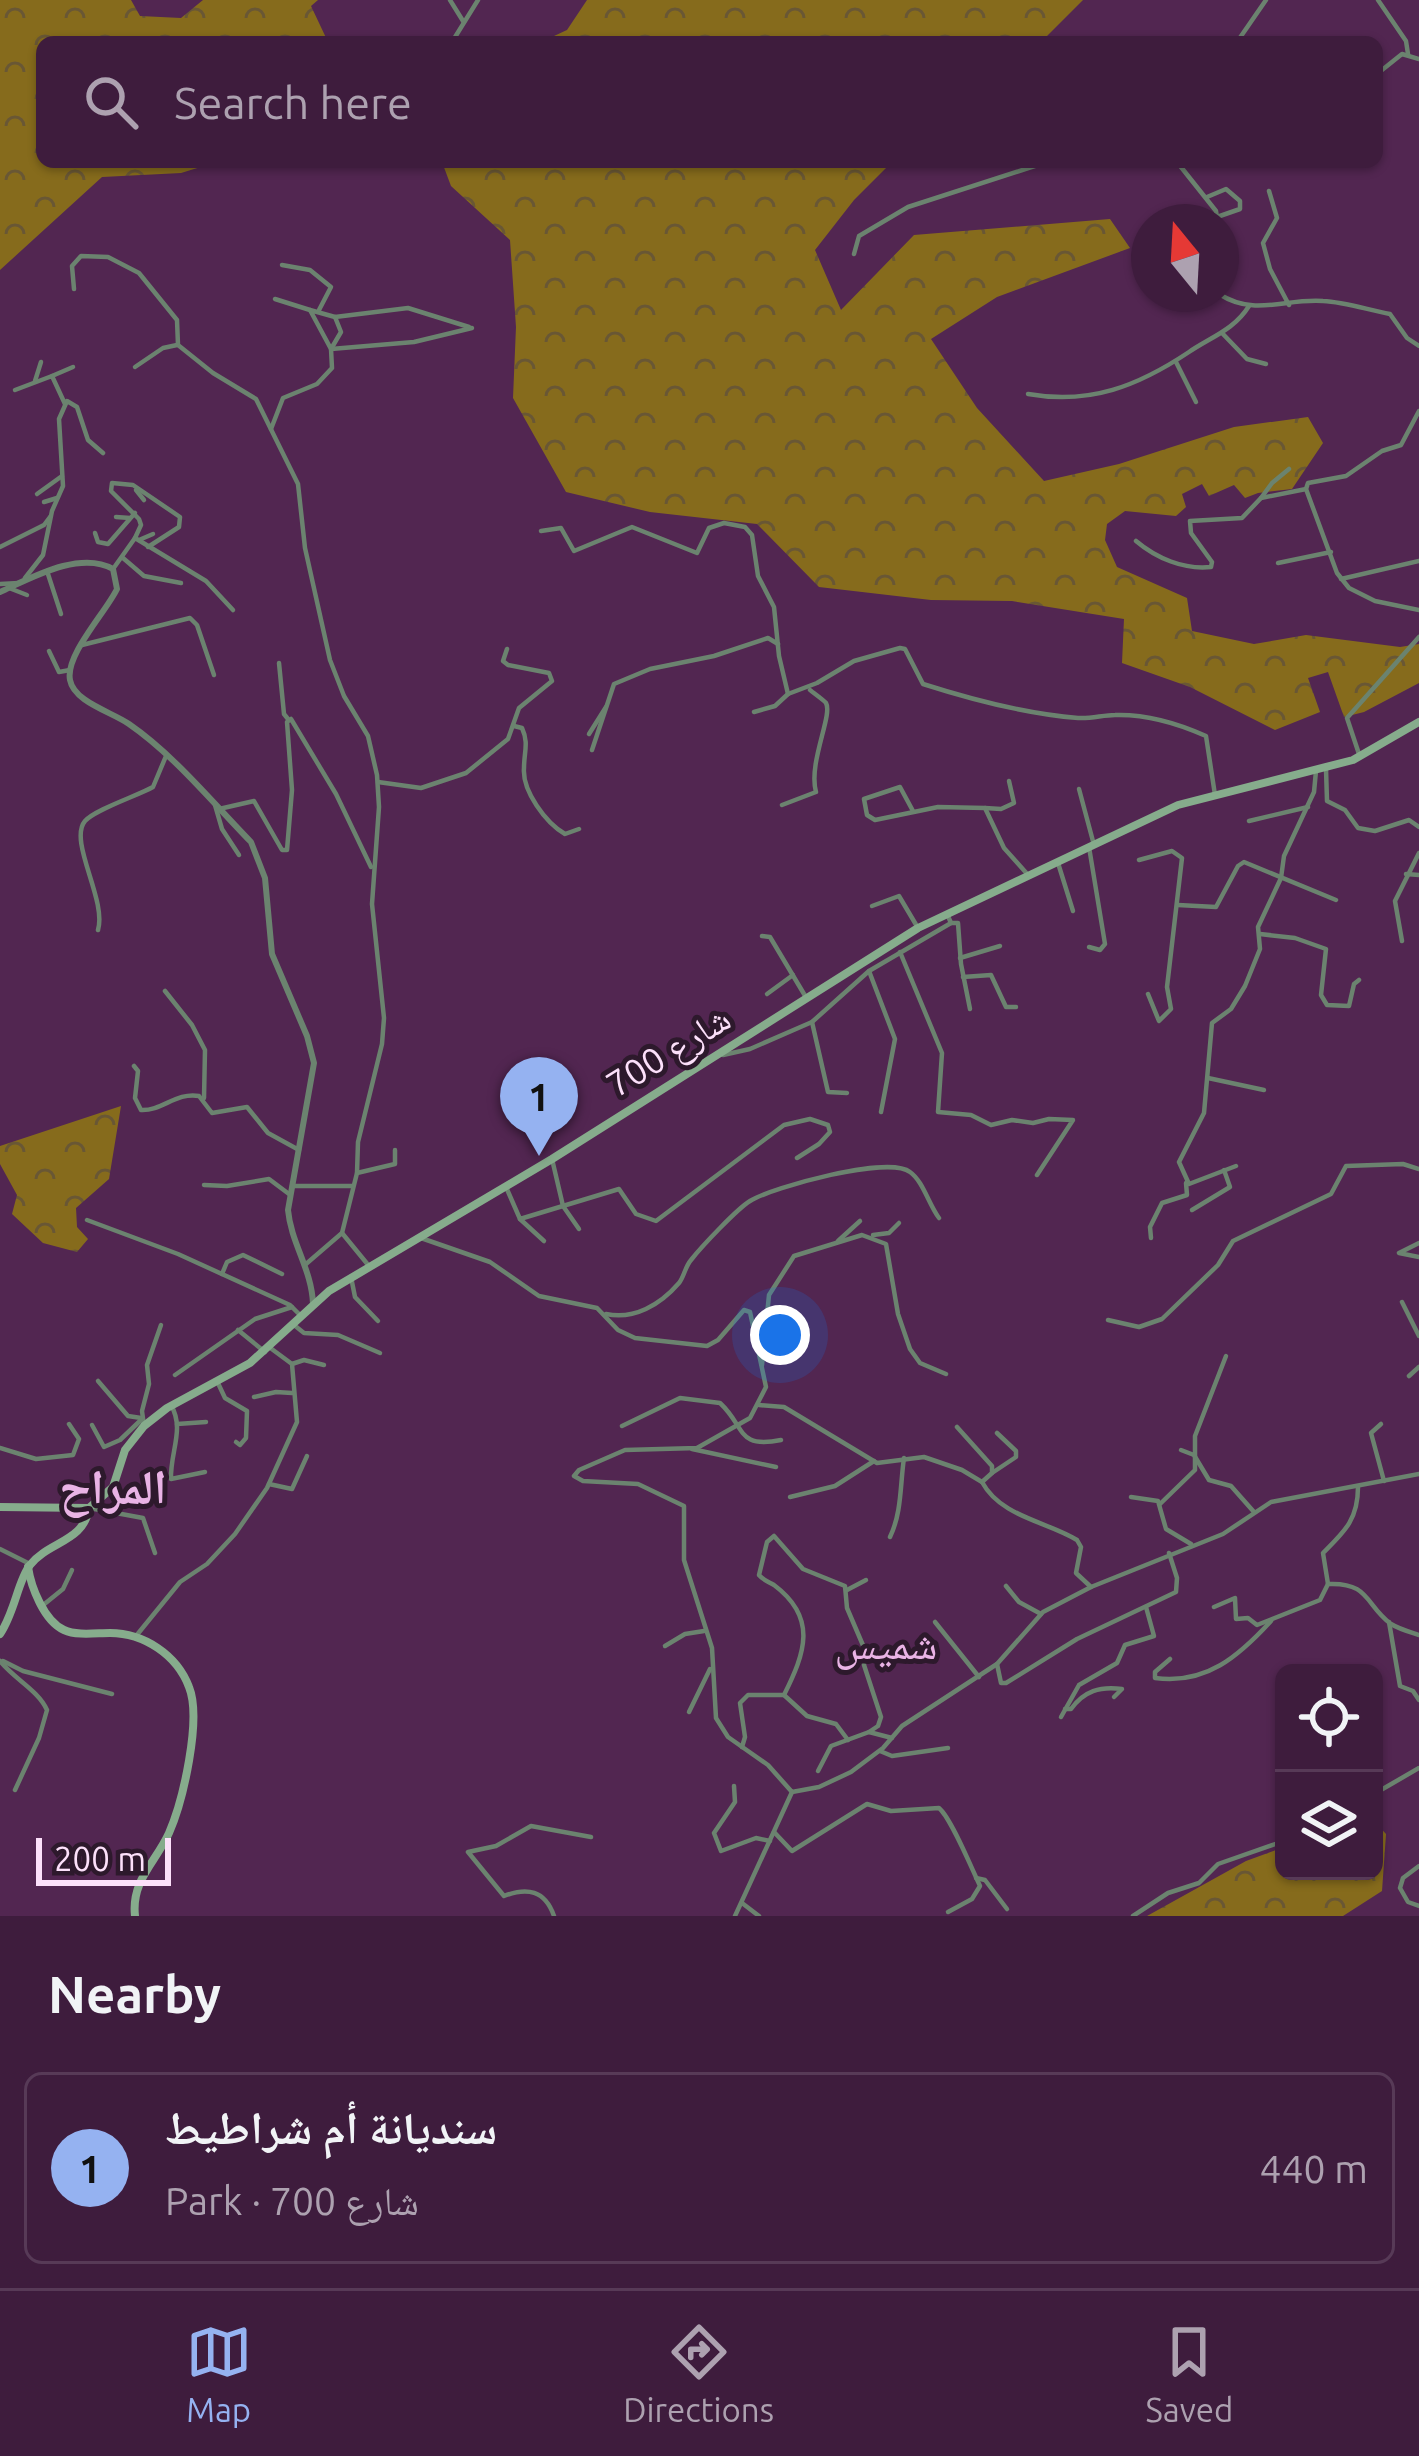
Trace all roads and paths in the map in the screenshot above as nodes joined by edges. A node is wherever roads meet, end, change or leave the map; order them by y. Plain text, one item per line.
1 (449, 0) edge
2 (478, 0) edge
3 (1266, 0) edge
4 (1378, 0) edge
5 (463, 21) junction
6 (455, 36) edge
7 (1241, 36) edge
8 (1408, 54) junction
9 (1419, 59) edge
10 (1383, 69) edge
11 (1028, 168) edge
12 (1182, 168) edge
13 (1269, 191) dead end
14 (1206, 197) junction
15 (1209, 204) edge
16 (1239, 209) edge
17 (854, 254) dead end
18 (282, 265) dead end
19 (74, 289) dead end
20 (275, 299) dead end
21 (1239, 302) edge
22 (1288, 305) junction
23 (1249, 306) junction
24 (310, 310) junction
25 (319, 310) junction
26 (335, 317) junction
27 (1222, 333) junction
28 (178, 344) junction
29 (1419, 346) edge
30 (331, 349) junction
31 (41, 362) dead end
32 (1176, 362) junction
33 (1266, 364) dead end
34 (74, 367) dead end
35 (135, 367) dead end
36 (52, 376) junction
37 (35, 381) junction
38 (14, 390) dead end
39 (1028, 394) dead end
40 (1196, 402) dead end
41 (65, 404) junction
42 (1419, 412) edge
43 (271, 428) junction
44 (103, 453) dead end
45 (1289, 469) dead end
46 (62, 476) junction
47 (133, 484) junction
48 (1306, 489) junction
49 (37, 494) dead end
50 (57, 498) junction
51 (1262, 498) junction
52 (144, 500) dead end
53 (44, 502) dead end
54 (133, 516) junction
55 (50, 517) junction
56 (116, 517) dead end
57 (541, 531) dead end
58 (95, 533) dead end
59 (152, 534) dead end
60 (137, 539) junction
61 (1136, 541) dead end
62 (0, 547) edge
63 (148, 547) junction
64 (1331, 552) junction
65 (123, 558) junction
66 (1419, 561) edge
67 (1278, 563) dead end
68 (113, 569) junction
69 (47, 572) junction
70 (1341, 579) junction
71 (20, 583) junction
72 (181, 583) dead end
73 (3, 588) edge
74 (27, 595) dead end
75 (233, 610) dead end
76 (1419, 610) edge
77 (61, 614) dead end
78 (1419, 637) edge
79 (778, 644) junction
80 (82, 645) junction
81 (507, 649) dead end
82 (49, 651) dead end
83 (279, 663) dead end
84 (70, 670) junction
85 (214, 675) dead end
86 (808, 688) junction
87 (788, 694) junction
88 (606, 707) junction
89 (754, 712) dead end
90 (288, 719) junction
91 (1419, 722) edge
92 (514, 726) junction
93 (589, 734) dead end
94 (592, 750) dead end
95 (166, 755) junction
96 (1360, 757) junction
97 (1321, 770) junction
98 (1009, 781) dead end
99 (377, 782) junction
100 (1079, 789) dead end
101 (1215, 795) junction
102 (782, 805) dead end
103 (217, 807) junction
104 (1308, 807) junction
105 (985, 808) junction
106 (913, 812) junction
107 (1249, 821) dead end
108 (1419, 827) edge
109 (579, 829) dead end
110 (1092, 846) junction
111 (1419, 853) edge
112 (239, 855) dead end
113 (1139, 860) dead end
114 (1058, 863) junction
115 (372, 869) junction
116 (1406, 874) junction
117 (1419, 875) edge
118 (1029, 876) junction
119 (1281, 878) junction
120 (1336, 900) dead end
121 (1178, 904) junction
122 (872, 906) dead end
123 (1073, 911) dead end
124 (949, 918) junction
125 (917, 928) junction
126 (98, 930) dead end
127 (1260, 934) junction
128 (762, 936) dead end
129 (1402, 941) dead end
130 (1000, 946) dead end
131 (1089, 947) dead end
132 (900, 952) junction
133 (960, 958) junction
134 (869, 971) junction
135 (793, 975) junction
136 (963, 977) junction
137 (1359, 980) dead end
138 (166, 991) dead end
139 (767, 994) dead end
140 (1148, 994) dead end
141 (807, 999) junction
142 (1016, 1007) dead end
143 (970, 1009) dead end
144 (812, 1022) junction
145 (712, 1056) junction
146 (134, 1066) dead end
147 (1208, 1078) junction
148 (1264, 1090) dead end
149 (847, 1093) dead end
150 (205, 1104) junction
151 (881, 1112) dead end
152 (299, 1150) junction
153 (395, 1150) dead end
154 (797, 1157) dead end
155 (552, 1159) junction
156 (1236, 1166) dead end
157 (1419, 1169) edge
158 (1224, 1170) junction
159 (357, 1173) junction
160 (1036, 1174) dead end
161 (1186, 1183) junction
162 (204, 1186) dead end
163 (352, 1186) junction
164 (506, 1187) junction
165 (290, 1190) junction
166 (563, 1206) junction
167 (1192, 1210) dead end
168 (939, 1218) dead end
169 (520, 1219) junction
170 (87, 1220) dead end
171 (860, 1220) dead end
172 (899, 1222) dead end
173 (580, 1229) dead end
174 (342, 1233) junction
175 (868, 1235) junction
176 (416, 1237) junction
177 (1151, 1238) dead end
178 (544, 1241) dead end
179 (837, 1242) junction
180 (1419, 1243) edge
181 (1419, 1258) edge
182 (306, 1264) junction
183 (370, 1266) junction
184 (222, 1274) junction
185 (282, 1274) dead end
186 (351, 1277) junction
187 (313, 1285) junction
188 (329, 1291) junction
189 (1402, 1302) dead end
190 (313, 1304) junction
191 (292, 1307) junction
192 (606, 1314) junction
193 (302, 1316) junction
194 (1108, 1320) dead end
195 (378, 1322) dead end
196 (161, 1325) dead end
197 (294, 1325) junction
198 (238, 1330) junction
199 (1419, 1336) edge
200 (267, 1350) junction
201 (380, 1353) dead end
202 (1226, 1355) dead end
203 (292, 1364) junction
204 (324, 1365) dead end
205 (762, 1365) junction
206 (1419, 1367) edge
207 (946, 1374) dead end
208 (175, 1375) dead end
209 (1409, 1376) dead end
210 (217, 1381) junction
211 (98, 1382) dead end
212 (292, 1393) junction
213 (254, 1397) dead end
214 (759, 1405) junction
215 (170, 1406) junction
216 (143, 1421) junction
217 (206, 1422) dead end
218 (68, 1424) dead end
219 (1381, 1424) dead end
220 (92, 1425) dead end
221 (178, 1426) junction
222 (622, 1426) dead end
223 (738, 1426) junction
224 (956, 1427) dead end
225 (997, 1433) dead end
226 (781, 1440) dead end
227 (236, 1442) dead end
228 (0, 1448) edge
229 (692, 1449) junction
230 (1181, 1450) dead end
231 (307, 1456) dead end
232 (904, 1458) junction
233 (1197, 1459) junction
234 (874, 1461) junction
235 (776, 1467) dead end
236 (205, 1472) dead end
237 (992, 1473) junction
238 (1419, 1474) edge
239 (1384, 1481) junction
240 (982, 1482) junction
241 (269, 1484) junction
242 (1358, 1487) junction
243 (790, 1497) dead end
244 (1131, 1497) dead end
245 (1160, 1504) junction
246 (0, 1507) edge
247 (89, 1508) junction
248 (1254, 1512) junction
249 (890, 1538) dead end
250 (1191, 1544) junction
251 (0, 1549) edge
252 (155, 1553) dead end
253 (1168, 1553) junction
254 (29, 1566) junction
255 (72, 1570) dead end
256 (866, 1580) dead end
257 (1328, 1584) junction
258 (1006, 1586) dead end
259 (1091, 1587) junction
260 (847, 1590) junction
261 (1145, 1605) junction
262 (42, 1606) junction
263 (1214, 1606) dead end
264 (1041, 1614) junction
265 (1273, 1620) junction
266 (935, 1622) dead end
267 (1389, 1622) junction
268 (706, 1631) junction
269 (0, 1634) edge
270 (1419, 1635) edge
271 (136, 1636) junction
272 (665, 1646) dead end
273 (1170, 1659) dead end
274 (0, 1661) edge
275 (713, 1664) junction
276 (997, 1664) junction
277 (979, 1677) junction
278 (112, 1694) dead end
279 (784, 1695) junction
280 (1114, 1697) dead end
281 (1419, 1700) edge
282 (689, 1712) dead end
283 (869, 1732) junction
284 (892, 1738) junction
285 (848, 1740) junction
286 (741, 1748) junction
287 (948, 1748) dead end
288 (880, 1751) junction
289 (1419, 1768) edge
290 (818, 1771) dead end
291 (734, 1786) dead end
292 (1383, 1789) edge
293 (15, 1790) dead end
294 (792, 1792) junction
295 (774, 1832) junction
296 (591, 1837) dead end
297 (770, 1841) junction
298 (1275, 1844) edge
299 (1419, 1866) edge
300 (976, 1878) junction
301 (742, 1903) junction
302 (1419, 1906) edge
303 (1006, 1909) dead end
304 (948, 1912) dead end
305 (134, 1916) edge
306 (554, 1916) edge
307 (735, 1916) edge
308 (759, 1916) edge
309 (1133, 1916) edge

1 - 5 street
2 - 5 street
3 - 7 street
4 - 8 street
5 - 6 street
8 - 9 street
8 - 10 street
11 - 17 street
12 - 14 street
13 - 22 street
14 - 15 street
14 - 16 street
18 - 25 street
19 - 28 street
20 - 24 street
21 - 23 street
22 - 23 street
22 - 29 street
23 - 27 street
24 - 25 street
24 - 30 street
25 - 26 street
26 - 30 street
26 - 30 street
27 - 32 street
27 - 33 street
28 - 35 street
28 - 43 street
30 - 43 street
31 - 37 street
32 - 39 street
32 - 40 street
34 - 36 street
36 - 37 street
36 - 41 street
37 - 38 street
41 - 44 street
41 - 46 street
42 - 48 street
43 - 99 street
45 - 51 street
46 - 49 street
46 - 50 street
47 - 52 street
47 - 54 street
47 - 63 street
48 - 51 street
48 - 64 street
50 - 53 street
50 - 55 street
51 - 61 street
54 - 56 street
54 - 58 street
54 - 60 street
55 - 62 street
55 - 71 street
57 - 79 street
59 - 60 street
60 - 63 street
60 - 65 street
63 - 75 street
64 - 67 street
64 - 70 street
65 - 68 street
65 - 72 street
66 - 70 street
68 - 69 street
68 - 80 street
69 - 71 street
69 - 77 street
70 - 76 street
71 - 73 street
73 - 74 street
78 - 96 street
79 - 87 street
79 - 88 street
80 - 84 street
80 - 85 street
81 - 92 street
82 - 84 street
83 - 90 street
84 - 95 street
86 - 87 street
86 - 101 street
86 - 102 street
87 - 89 street
88 - 93 street
88 - 94 street
90 - 103 street
90 - 115 street
91 - 96 main road, شارع 700
92 - 99 street
92 - 109 street
95 - 103 street
95 - 126 street
96 - 97 main road, شارع 700
97 - 101 main road, شارع 700
97 - 104 street
97 - 108 street
98 - 105 street
99 - 115 street
100 - 110 street
101 - 110 main road, شارع 700
103 - 112 street
103 - 152 street
104 - 107 street
104 - 119 street
105 - 106 street
105 - 118 street
106 - 106 street
110 - 114 main road, شارع 700
110 - 131 street
111 - 116 street
113 - 121 street
114 - 118 main road, شارع 700
114 - 123 street
115 - 159 street
116 - 117 street
116 - 129 street
118 - 124 main road, شارع 700
119 - 120 street
119 - 121 street
119 - 127 street
121 - 140 street
122 - 125 street
124 - 125 main road, شارع 700
124 - 132 street
124 - 133 street
125 - 141 main road, شارع 700
127 - 137 street
127 - 147 street
128 - 135 street
130 - 133 street
132 - 134 street
132 - 160 street
133 - 136 street
134 - 144 street
134 - 151 street
135 - 139 street
135 - 141 street
136 - 142 street
136 - 143 street
138 - 150 street
141 - 145 main road, شارع 700
144 - 145 street
144 - 149 street
145 - 155 main road, شارع 700
146 - 150 street
147 - 148 street
147 - 161 street
150 - 152 street
152 - 165 street
153 - 159 street
154 - 166 street
155 - 164 main road, شارع 700
155 - 166 street
156 - 158 street
157 - 194 street
158 - 161 street
158 - 167 street
159 - 163 street
161 - 177 street
162 - 165 street
163 - 165 street
163 - 174 street
164 - 169 street
164 - 176 main road, شارع 700
165 - 182 street
166 - 169 street
166 - 173 street
168 - 192 street
169 - 178 street
170 - 184 street
171 - 179 street
172 - 175 street
174 - 182 street
174 - 183 street
175 - 179 street
175 - 207 street
176 - 183 main road, شارع 700
176 - 192 street
179 - 205 street
180 - 181 street
182 - 187 street
183 - 186 main road, شارع 700
184 - 185 street
184 - 191 street
186 - 188 main road, شارع 700
186 - 195 street
187 - 188 street
187 - 190 street
188 - 190 main road, شارع 700
189 - 199 street
190 - 193 main road, شارع 700
191 - 193 street
191 - 198 street
192 - 205 street
193 - 197 main road, شارع 700
196 - 216 street
197 - 200 main road, شارع 700
197 - 201 street
198 - 200 street
198 - 208 street
200 - 203 street
200 - 210 main road, شارع 700
202 - 233 street
203 - 204 street
203 - 212 street
205 - 214 street
206 - 209 street
210 - 215 main road, شارع 700
210 - 227 street
211 - 216 street
212 - 213 street
212 - 241 street
214 - 223 street
214 - 234 street
215 - 216 main road, شارع 700
215 - 221 street
216 - 220 street
216 - 247 main road, شارع 700
217 - 221 street
218 - 228 street
219 - 239 street
221 - 236 street
222 - 223 street
223 - 226 street
223 - 229 street
224 - 237 street
225 - 237 street
229 - 235 street
229 - 268 street
230 - 233 street
231 - 241 street
232 - 234 street
232 - 240 street
232 - 249 street
233 - 245 street
233 - 248 street
234 - 243 street
237 - 240 street
238 - 239 street
239 - 242 street
240 - 259 street
241 - 271 street
242 - 248 street
242 - 257 street
244 - 245 street
245 - 250 street
246 - 247 main road
247 - 252 street
247 - 254 main road, شارع 700
248 - 250 street
250 - 253 street
251 - 254 street
253 - 259 street
253 - 261 street
254 - 262 main road
254 - 269 main road
255 - 262 street
256 - 260 street
257 - 265 street
257 - 267 street
258 - 264 street
259 - 264 street
260 - 279 street
260 - 283 street
261 - 276 street
261 - 280 street
262 - 271 main road
263 - 265 street
264 - 276 street
265 - 273 street
266 - 277 street
267 - 270 street
267 - 281 street
268 - 272 street
268 - 275 street
271 - 305 main road
274 - 278 street
274 - 293 street
275 - 282 street
275 - 286 street
276 - 277 street
277 - 284 street
279 - 285 street
279 - 286 street
283 - 284 street
283 - 285 street
284 - 288 street
285 - 290 street
286 - 294 street
287 - 288 street
288 - 294 street
289 - 292 street
291 - 297 street
294 - 295 street
295 - 297 street
295 - 300 street
296 - 306 street
297 - 301 street
298 - 309 street
299 - 302 street
300 - 303 street
300 - 304 street
301 - 307 street
301 - 308 street

